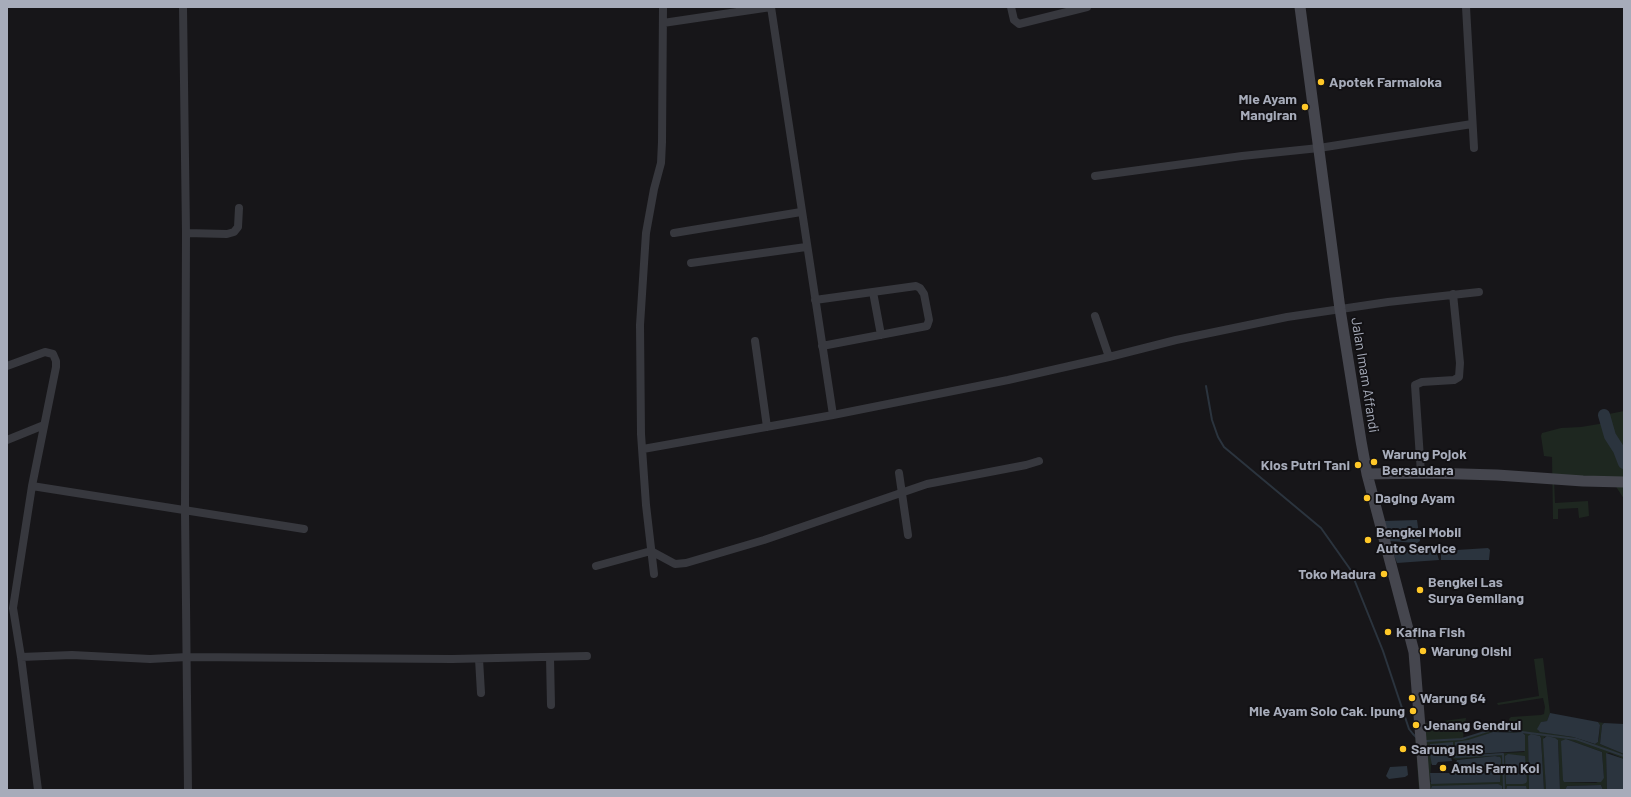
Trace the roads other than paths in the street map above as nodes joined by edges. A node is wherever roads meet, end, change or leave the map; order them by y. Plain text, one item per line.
1 (183, 7) edge
2 (663, 7) edge
3 (771, 7) edge
4 (1011, 7) edge
5 (1087, 7) edge
6 (1300, 7) edge
7 (1466, 7) edge
8 (663, 23) junction
9 (1472, 124) junction
10 (1318, 148) junction
11 (1474, 148) dead end
12 (1095, 176) dead end
13 (239, 208) dead end
14 (801, 212) junction
15 (186, 233) junction
16 (674, 233) dead end
17 (806, 246) junction
18 (691, 263) dead end
19 (873, 292) junction
20 (1479, 292) dead end
21 (1453, 294) junction
22 (815, 300) junction
23 (1340, 309) junction
24 (1095, 316) dead end
25 (881, 335) junction
26 (755, 341) dead end
27 (822, 346) junction
28 (1109, 357) junction
29 (7, 366) edge
30 (833, 415) junction
31 (44, 425) junction
32 (767, 428) junction
33 (7, 440) edge
34 (643, 449) junction
35 (1039, 461) dead end
36 (899, 473) dead end
37 (1421, 473) junction
38 (1366, 474) junction
39 (1624, 482) edge
40 (32, 486) junction
41 (902, 492) junction
42 (185, 511) junction
43 (304, 529) dead end
44 (908, 535) dead end
45 (651, 551) junction
46 (596, 566) dead end
47 (654, 574) dead end
48 (10, 610) edge
49 (587, 656) dead end
50 (21, 657) junction
51 (186, 657) junction
52 (550, 657) junction
53 (479, 659) junction
54 (481, 693) dead end
55 (551, 705) dead end
56 (38, 790) edge
57 (188, 790) edge
58 (1425, 790) edge

1 - 15 street
2 - 8 street
3 - 8 street
3 - 14 street
4 - 5 street
6 - 10 street, Jalan Imam Affandi
7 - 9 street
8 - 34 street
9 - 10 street
9 - 11 street
10 - 12 street
10 - 23 street, Jalan Imam Affandi
13 - 15 street
14 - 16 street
14 - 17 street
15 - 42 street
17 - 18 street
17 - 22 street
19 - 22 street
19 - 25 street
19 - 25 street
20 - 21 street
21 - 23 street
21 - 37 street
22 - 27 street
23 - 28 street
23 - 38 street, Jalan Imam Affandi
24 - 28 street
25 - 27 street
26 - 32 street
27 - 30 street
28 - 30 street
29 - 31 street
30 - 32 street
31 - 33 street
31 - 40 street
32 - 34 street
34 - 45 street
35 - 41 street
36 - 41 street
37 - 38 street
37 - 39 street
38 - 58 street, Jalan Imam Affandi
40 - 42 street
40 - 48 street
41 - 44 street
41 - 45 street
42 - 43 street
42 - 51 street
45 - 46 street
45 - 47 street
48 - 50 street
49 - 52 street
50 - 51 street
50 - 56 street
51 - 53 street
51 - 57 street
52 - 53 street
52 - 55 street
53 - 54 street

